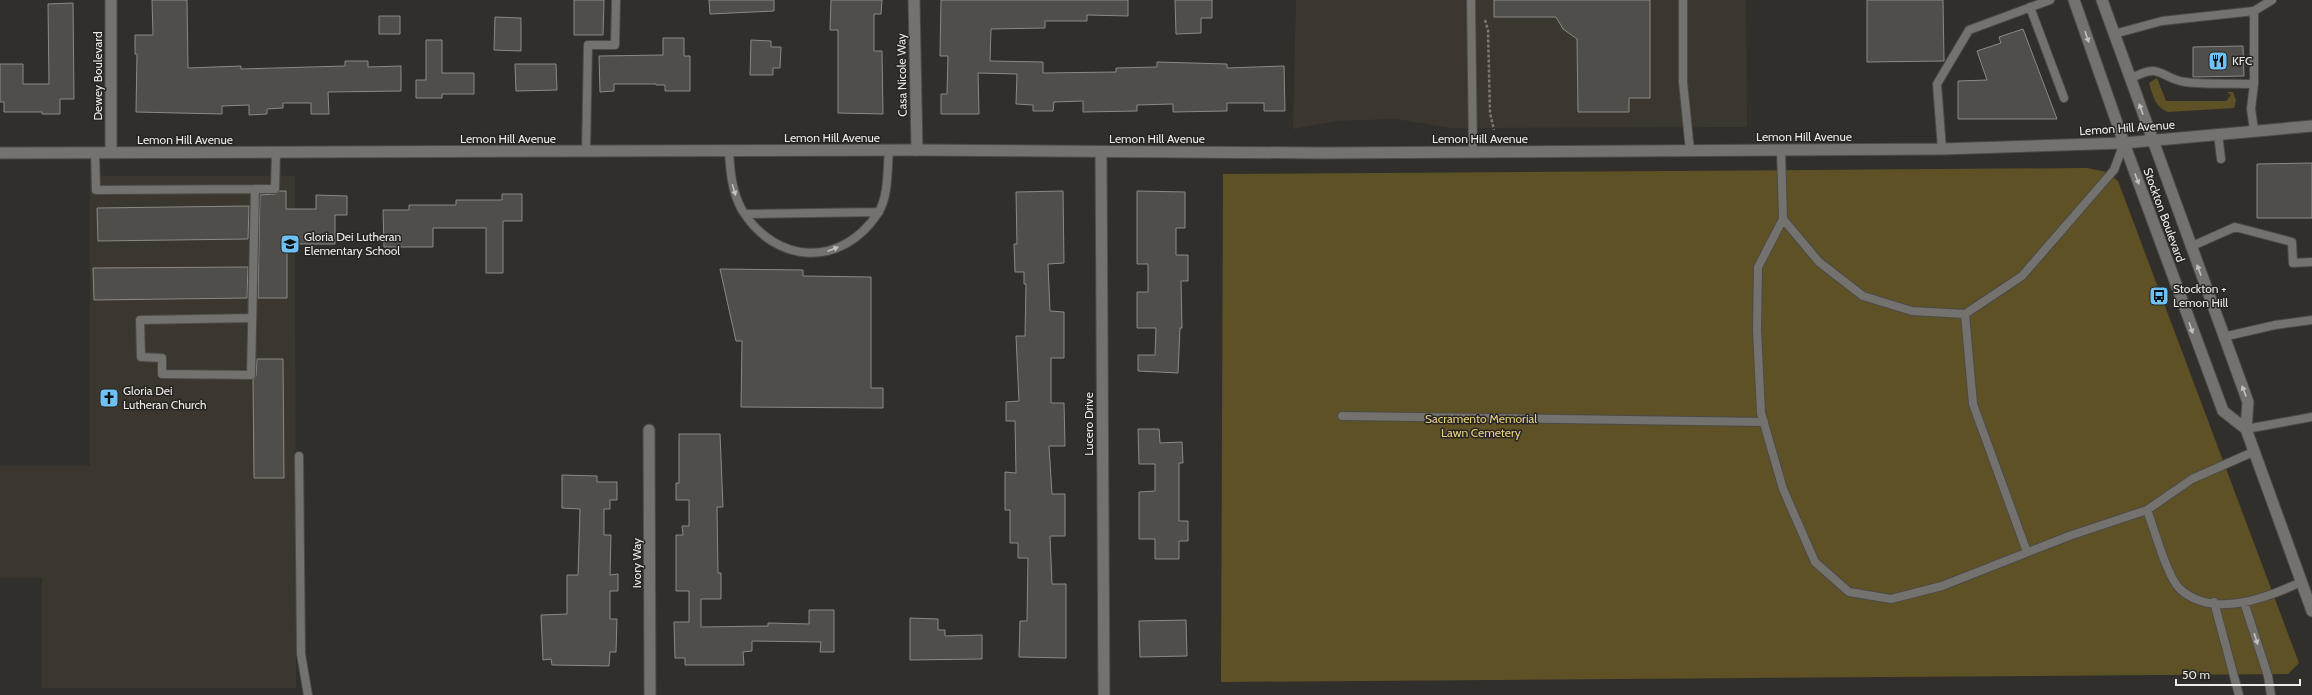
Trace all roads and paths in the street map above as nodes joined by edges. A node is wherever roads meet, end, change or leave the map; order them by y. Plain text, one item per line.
1 (111, 0) edge
2 (616, 0) edge
3 (914, 0) edge
4 (1470, 0) edge
5 (1684, 0) edge
6 (2050, 0) edge
7 (2074, 0) edge
8 (2102, 0) edge
9 (2272, 0) edge
10 (2030, 7) junction
11 (2254, 11) junction
12 (1484, 17) dead end
13 (2114, 34) junction
14 (2130, 79) junction
15 (2254, 84) junction
16 (2064, 98) dead end
17 (2312, 126) edge
18 (1494, 130) dead end
19 (2254, 130) junction
20 (2218, 133) junction
21 (2152, 140) junction
22 (2124, 143) junction
23 (889, 150) junction
24 (917, 150) junction
25 (1781, 150) junction
26 (1942, 150) junction
27 (729, 151) junction
28 (1690, 151) junction
29 (95, 152) junction
30 (111, 152) junction
31 (586, 152) junction
32 (1101, 152) junction
33 (1472, 152) junction
34 (276, 153) junction
35 (0, 154) edge
36 (2221, 159) dead end
37 (255, 189) junction
38 (879, 212) junction
39 (745, 214) junction
40 (1783, 219) junction
41 (2190, 247) junction
42 (2312, 262) edge
43 (1965, 314) junction
44 (252, 318) junction
45 (2312, 320) edge
46 (2223, 338) junction
47 (1342, 416) dead end
48 (2312, 417) edge
49 (1764, 422) junction
50 (2246, 429) junction
51 (649, 430) dead end
52 (2253, 452) junction
53 (299, 456) dead end
54 (2147, 510) junction
55 (2027, 552) junction
56 (2301, 582) junction
57 (2214, 602) junction
58 (2244, 602) junction
59 (2312, 611) edge
60 (308, 695) edge
61 (650, 695) edge
62 (1104, 695) edge
63 (2239, 695) edge
64 (2271, 695) edge

1 - 30 street, Dewey Boulevard
2 - 31 lane
3 - 24 street, Casa Nicole Way
4 - 33 lane
5 - 28 lane
6 - 10 lane
7 -> 22 street, Stockton Boulevard
8 - 13 street, Stockton Boulevard
9 - 11 lane
10 - 16 lane
10 - 26 lane
11 - 13 lane
11 - 15 lane
12 - 18 path
13 - 14 street, Stockton Boulevard
14 - 15 lane
21 -> 14 street, Stockton Boulevard
15 - 19 lane
17 - 19 street, Lemon Hill Avenue
19 - 20 street, Lemon Hill Avenue
20 - 21 street, Lemon Hill Avenue
20 - 36 lane
21 - 22 street, Lemon Hill Avenue
21 - 41 street, Stockton Boulevard
22 - 26 street, Lemon Hill Avenue
22 - 43 lane
22 -> 50 street, Stockton Boulevard
23 - 24 street, Lemon Hill Avenue
23 - 27 street, Lemon Hill Avenue
23 - 38 lane
24 - 32 street, Lemon Hill Avenue
25 - 26 street, Lemon Hill Avenue
25 - 28 street, Lemon Hill Avenue
25 - 40 lane
27 - 31 street, Lemon Hill Avenue
27 -> 39 lane
28 - 33 street, Lemon Hill Avenue
29 - 30 street, Lemon Hill Avenue
29 - 35 street, Lemon Hill Avenue
29 - 37 lane
30 - 34 street, Lemon Hill Avenue
31 - 34 street, Lemon Hill Avenue
32 - 33 street, Lemon Hill Avenue
32 - 62 street, Lucero Drive
34 - 37 lane
37 - 44 lane
38 - 39 lane
39 -> 38 lane
40 - 43 lane
40 - 49 lane
41 - 42 lane
46 -> 41 street, Stockton Boulevard
43 - 55 lane
44 - 44 lane
45 - 46 lane
50 -> 46 street, Stockton Boulevard
47 - 49 lane
48 - 50 lane
49 - 55 lane
50 - 52 street, Stockton Boulevard
51 - 61 street, Ivory Way
52 - 54 lane
52 - 56 street, Stockton Boulevard
53 - 60 lane
54 - 55 lane
54 - 57 lane
56 - 58 lane
56 - 59 street, Stockton Boulevard
57 - 58 lane
57 - 63 lane
58 -> 64 lane

